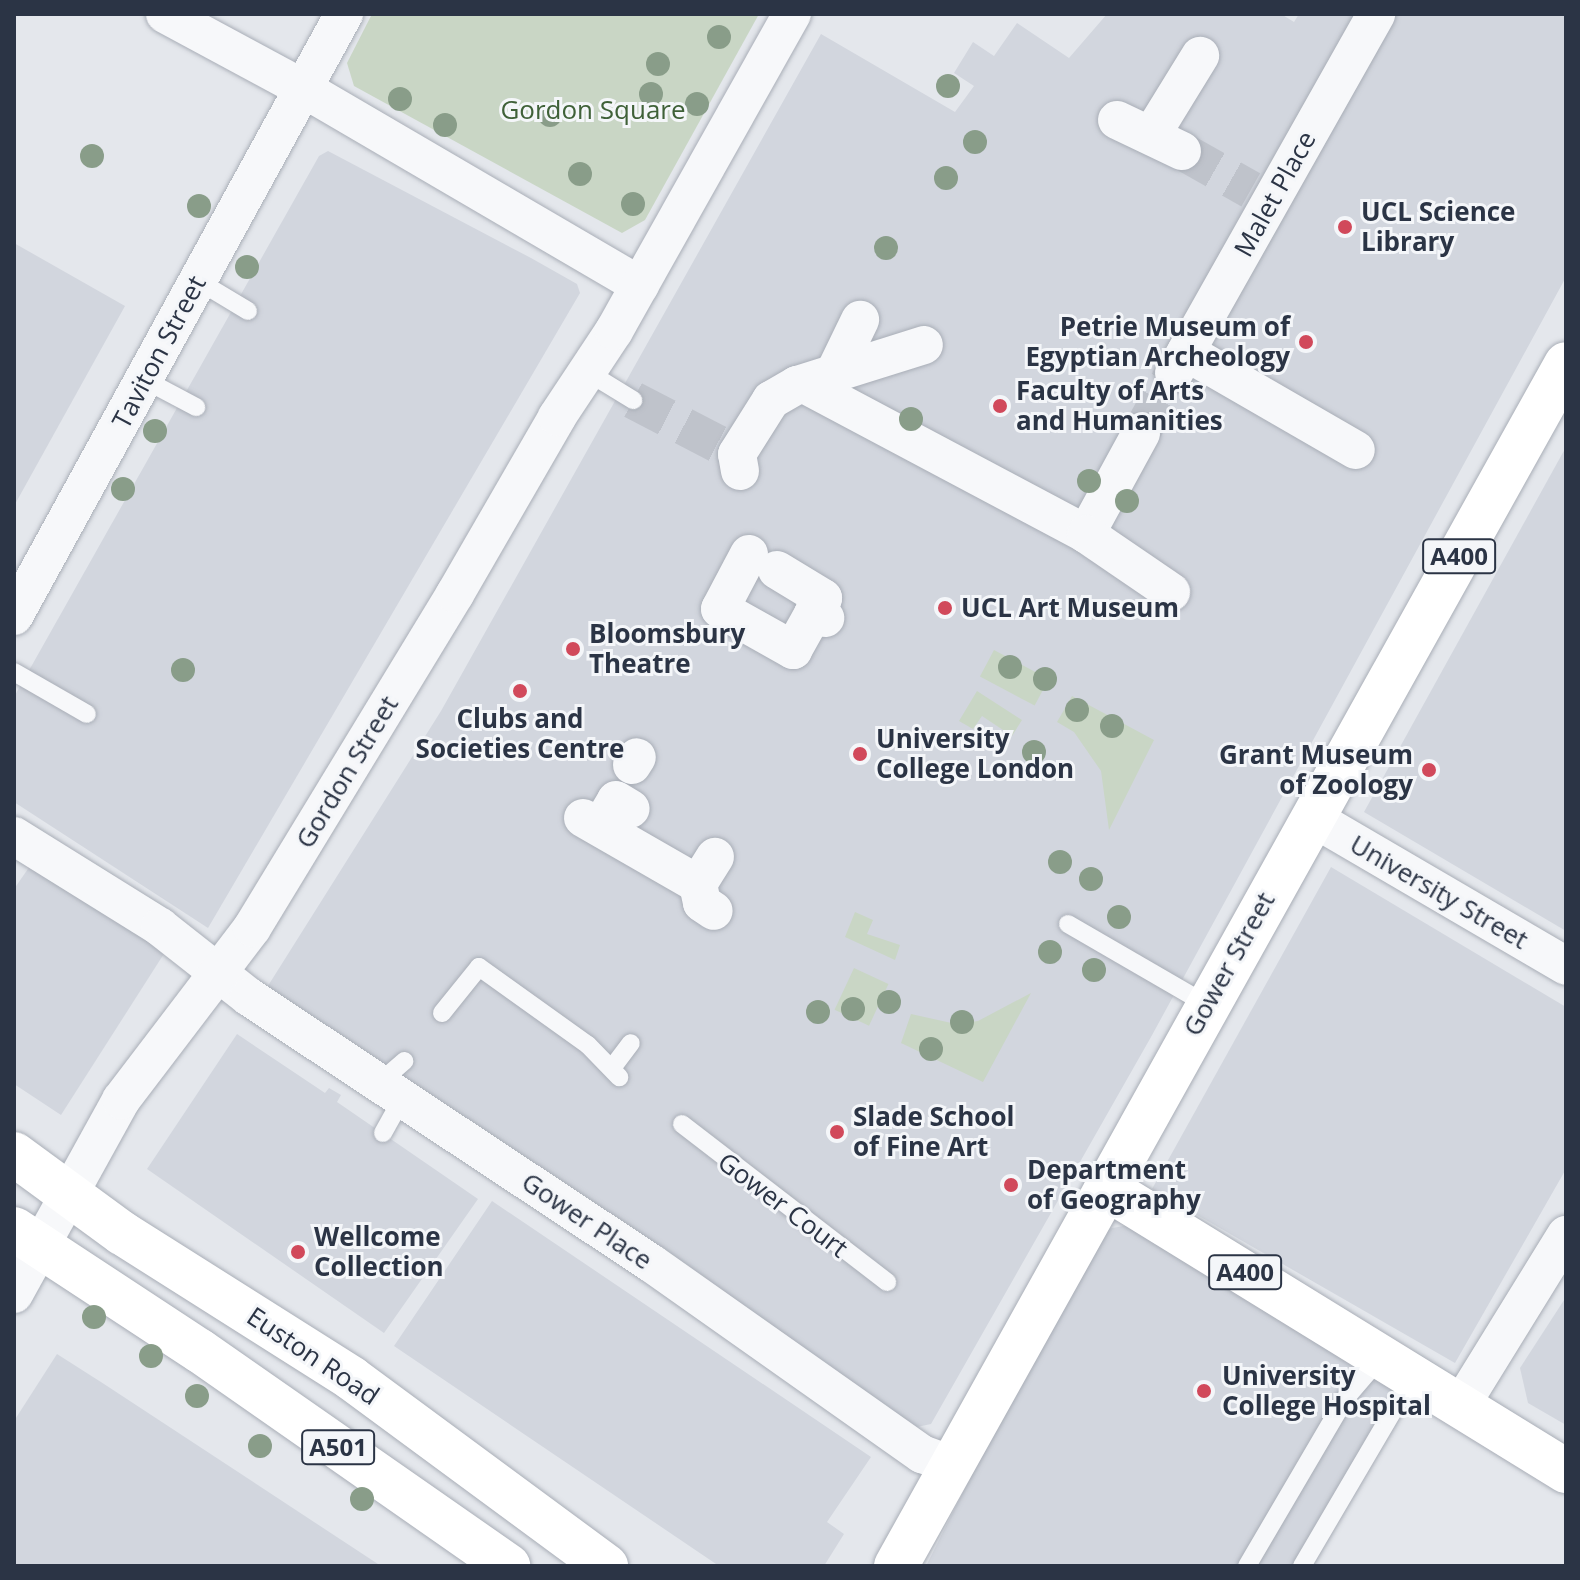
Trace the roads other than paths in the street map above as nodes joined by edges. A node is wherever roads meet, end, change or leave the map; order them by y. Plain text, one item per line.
1 (165, 14) edge
2 (344, 14) edge
3 (792, 14) edge
4 (1376, 14) edge
5 (1200, 56) dead end
6 (304, 89) junction
7 (1117, 120) dead end
8 (200, 282) junction
9 (640, 285) junction
10 (248, 311) dead end
11 (860, 320) dead end
12 (924, 345) dead end
13 (1566, 364) edge
14 (589, 373) junction
15 (145, 380) junction
16 (818, 385) junction
17 (633, 400) tunnel mouth
18 (196, 407) dead end
19 (1141, 433) tunnel mouth
20 (1356, 450) dead end
21 (740, 471) dead end
22 (1086, 534) junction
23 (1171, 592) dead end
24 (14, 616) edge
25 (726, 618) joint
26 (14, 672) edge
27 (87, 714) dead end
28 (618, 793) dead end
29 (1313, 818) junction
30 (14, 836) edge
31 (707, 889) dead end
32 (1068, 924) dead end
33 (1566, 966) edge
34 (220, 976) junction
35 (1206, 1004) junction
36 (442, 1013) dead end
37 (631, 1043) dead end
38 (395, 1081) junction
39 (682, 1124) dead end
40 (383, 1133) dead end
41 (14, 1154) edge
42 (1106, 1188) junction
43 (72, 1195) junction
44 (1566, 1235) edge
45 (28, 1239) edge
46 (887, 1282) dead end
47 (14, 1294) edge
48 (1397, 1367) junction
49 (1461, 1405) junction
50 (953, 1465) junction
51 (1566, 1471) edge
52 (508, 1566) edge
53 (606, 1566) edge
54 (896, 1566) edge
55 (1247, 1566) edge
56 (1302, 1566) edge

1 - 6 street
2 - 6 street
3 - 9 street
4 - 20 street, Malet Place
5 - 7 street
6 - 8 street, Taviton Street
6 - 9 street
8 - 10 lane
8 - 15 street, Taviton Street
9 - 14 street, Gordon Street
11 - 16 street
12 - 16 street
13 - 29 main road, Gower Street / A400
14 - 17 lane
14 - 34 street, Gordon Street
15 - 18 lane
15 - 24 street, Taviton Street
16 - 21 street
16 - 22 street
19 - 22 street
22 - 23 street
25 - 25 street
26 - 27 lane
28 - 31 street
29 - 33 street, University Street
29 - 35 main road, Gower Street / A400
30 - 34 street, Gower Place
32 - 35 lane
34 - 38 street, Gower Place
34 - 43 street, Gordon Street
35 - 42 main road, Gower Street / A400
36 - 37 lane
38 - 40 lane
38 - 50 street, Gower Place
39 - 46 lane, Gower Court
41 - 43 main road, Euston Road / A501
42 - 48 main road, A400
42 - 50 main road, Gower Street / A400
43 - 45 street, Gordon Street
43 - 53 main road, Euston Road / A501
44 - 49 street
45 - 47 street, Gordon Street
45 - 52 main road, A501
48 - 49 main road, A400
48 - 55 lane
48 - 56 lane
49 - 51 main road, A400
50 - 54 main road, Gower Street / A400

